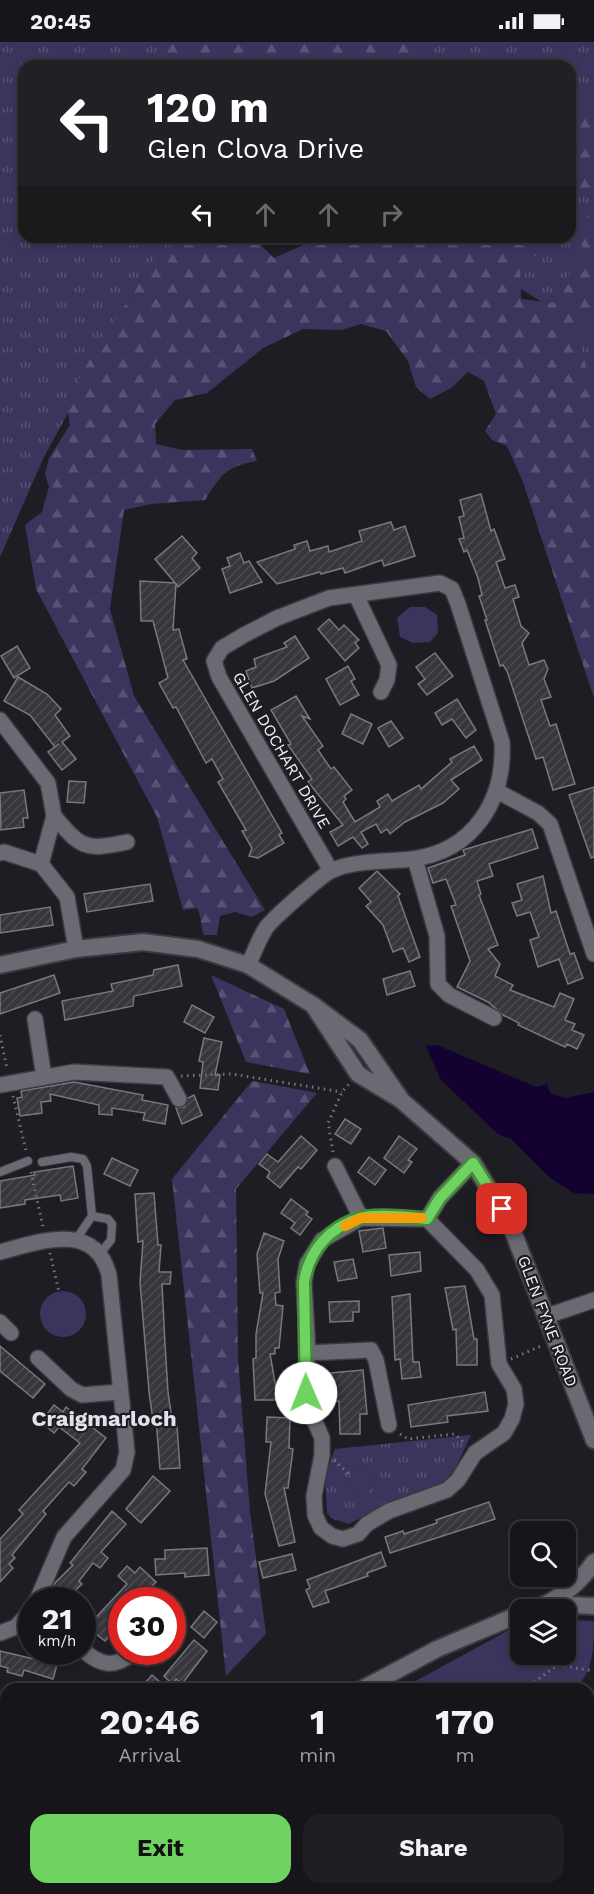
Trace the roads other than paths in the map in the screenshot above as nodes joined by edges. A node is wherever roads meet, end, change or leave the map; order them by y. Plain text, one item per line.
1 (356, 595) junction
2 (381, 692) dead end
3 (0, 720) edge
4 (497, 791) junction
5 (54, 816) junction
6 (127, 842) dead end
7 (0, 853) edge
8 (415, 859) junction
9 (41, 864) junction
10 (331, 871) junction
11 (76, 949) junction
12 (594, 954) edge
13 (0, 965) edge
14 (248, 965) junction
15 (313, 1005) junction
16 (494, 1018) dead end
17 (35, 1019) dead end
18 (44, 1077) junction
19 (5, 1084) edge
20 (179, 1099) dead end
21 (401, 1100) junction
22 (28, 1161) road end
23 (42, 1162) dead end
24 (473, 1163) junction
25 (335, 1166) road end
26 (0, 1172) edge
27 (92, 1216) junction
28 (361, 1218) junction
29 (427, 1219) junction
30 (77, 1238) junction
31 (0, 1252) edge
32 (99, 1255) junction
33 (594, 1300) edge
34 (547, 1316) junction
35 (308, 1353) junction
36 (38, 1358) dead end
37 (120, 1392) junction
38 (389, 1425) road end
39 (594, 1440) edge
40 (594, 1562) edge
41 (42, 1587) edge
42 (552, 1599) edge
43 (576, 1606) edge
44 (594, 1606) edge
45 (510, 1618) edge
46 (18, 1624) edge
47 (0, 1633) edge
48 (373, 1683) edge

1 - 2 street
1 - 4 street, GLEN DOCHART DRIVE
1 - 10 street, GLEN DOCHART DRIVE
3 - 5 street
4 - 8 street, GLEN DOCHART DRIVE
4 - 12 street
5 - 6 street
5 - 9 street
7 - 9 street
8 - 10 street, GLEN DOCHART DRIVE
8 - 16 street
9 - 11 street
10 - 14 street, GLEN DOCHART DRIVE
11 - 13 street, GLEN FYNE ROAD
11 - 14 street, GLEN FYNE ROAD
14 - 15 street, GLEN FYNE ROAD
15 - 21 street, GLEN FYNE ROAD
15 - 21 street, GLEN FYNE ROAD
17 - 18 street
18 - 19 street
18 - 20 street
21 - 24 street, GLEN FYNE ROAD
22 - 26 lane
23 - 27 lane
24 - 29 street
24 - 34 street, GLEN FYNE ROAD
25 - 28 street
27 - 30 lane
27 - 32 lane
28 - 29 street
28 - 35 street
29 - 35 street
30 - 31 street
30 - 32 street
32 - 37 street
33 - 34 street
34 - 39 street, GLEN FYNE ROAD
35 - 38 street
36 - 37 street
37 - 41 street
40 - 42 street
43 - 44 street
45 - 48 street
46 - 47 street

